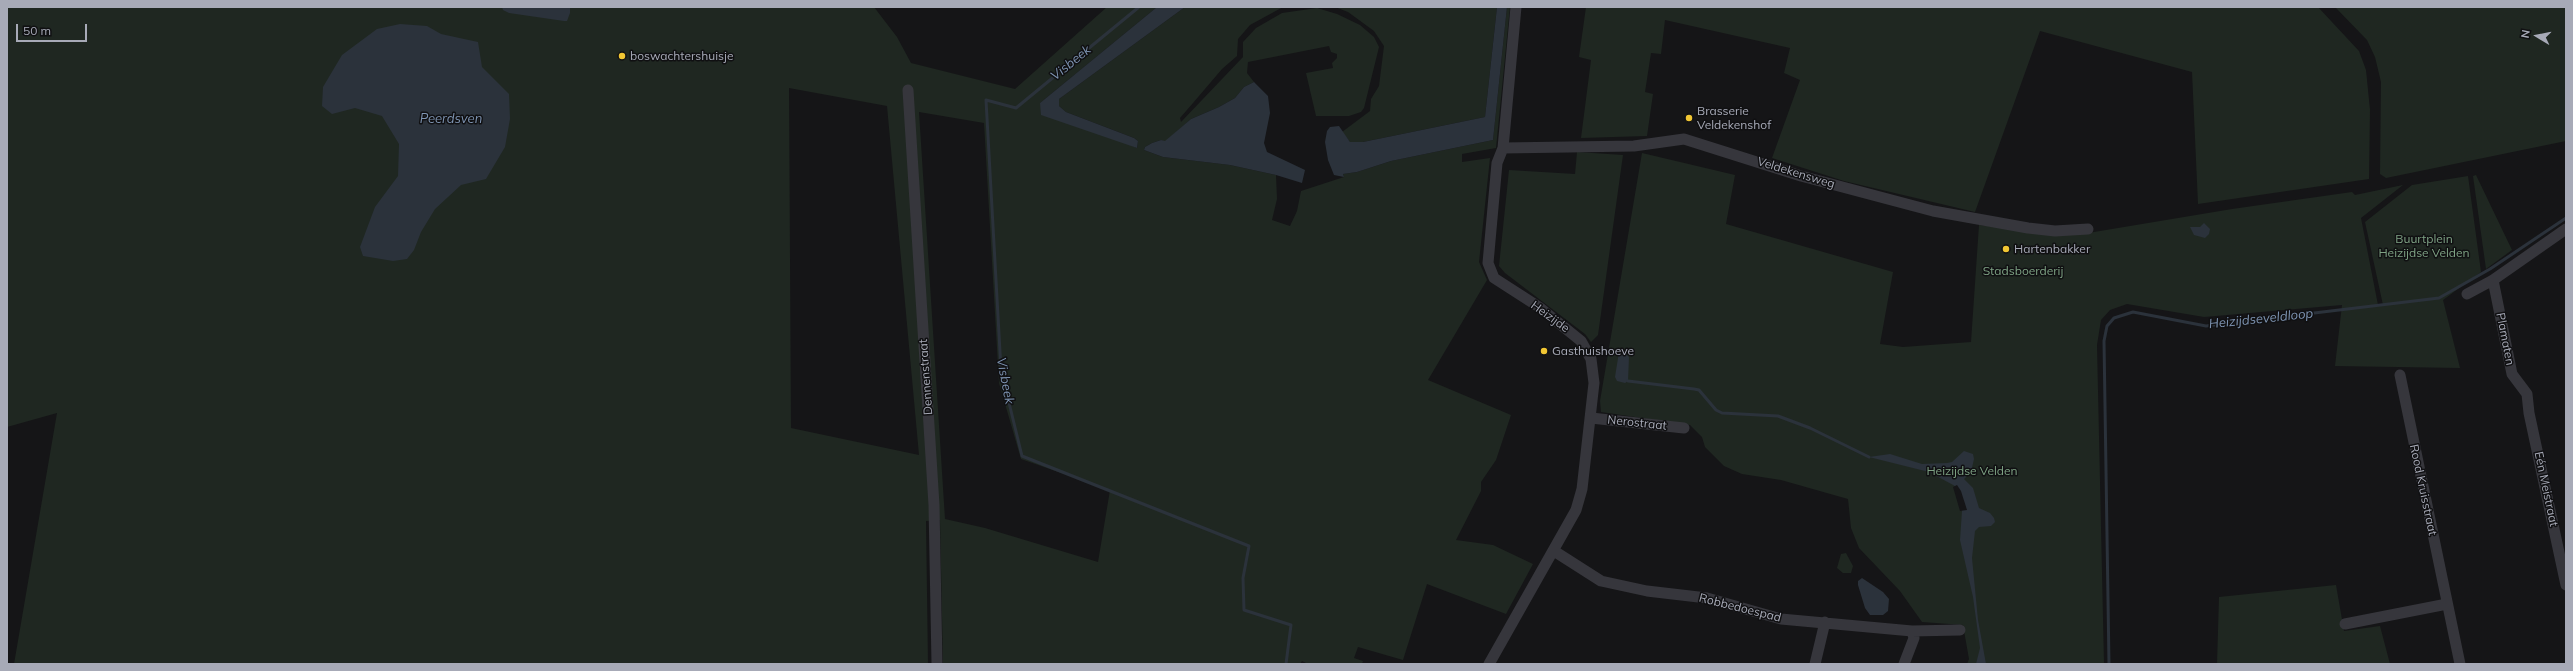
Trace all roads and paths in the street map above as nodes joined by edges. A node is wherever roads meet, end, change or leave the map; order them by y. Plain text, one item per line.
1 (1516, 7) edge
2 (908, 90) dead end
3 (1503, 148) junction
4 (2088, 229) dead end
5 (2566, 229) edge
6 (2493, 280) junction
7 (2467, 294) dead end
8 (2400, 375) dead end
9 (2527, 394) joint
10 (1590, 418) junction
11 (1684, 428) dead end
12 (1554, 551) junction
13 (2566, 585) edge
14 (2447, 604) junction
15 (1825, 622) junction
16 (2345, 624) dead end
17 (1960, 630) dead end
18 (1912, 631) junction
19 (937, 664) edge
20 (1489, 664) edge
21 (1815, 664) edge
22 (1904, 664) edge
23 (2460, 664) edge

1 - 3 street, Heizijde
2 - 19 street, Dennenstraat
3 - 4 street, Veldekensweg
3 - 10 street, Heizijde
5 - 6 street
6 - 7 street
6 - 9 street, Plamaten
8 - 14 street, Rood Kruisstraat
9 - 13 street, Eén Meistraat
10 - 11 street, Nerostraat
10 - 12 street, Heizijde
12 - 15 street, Robbedoespad
12 - 20 street, Heizijde
14 - 16 street
14 - 23 street, Rood Kruisstraat
15 - 18 street, Robbedoespad
15 - 21 street
17 - 18 street, Robbedoespad
18 - 22 street

